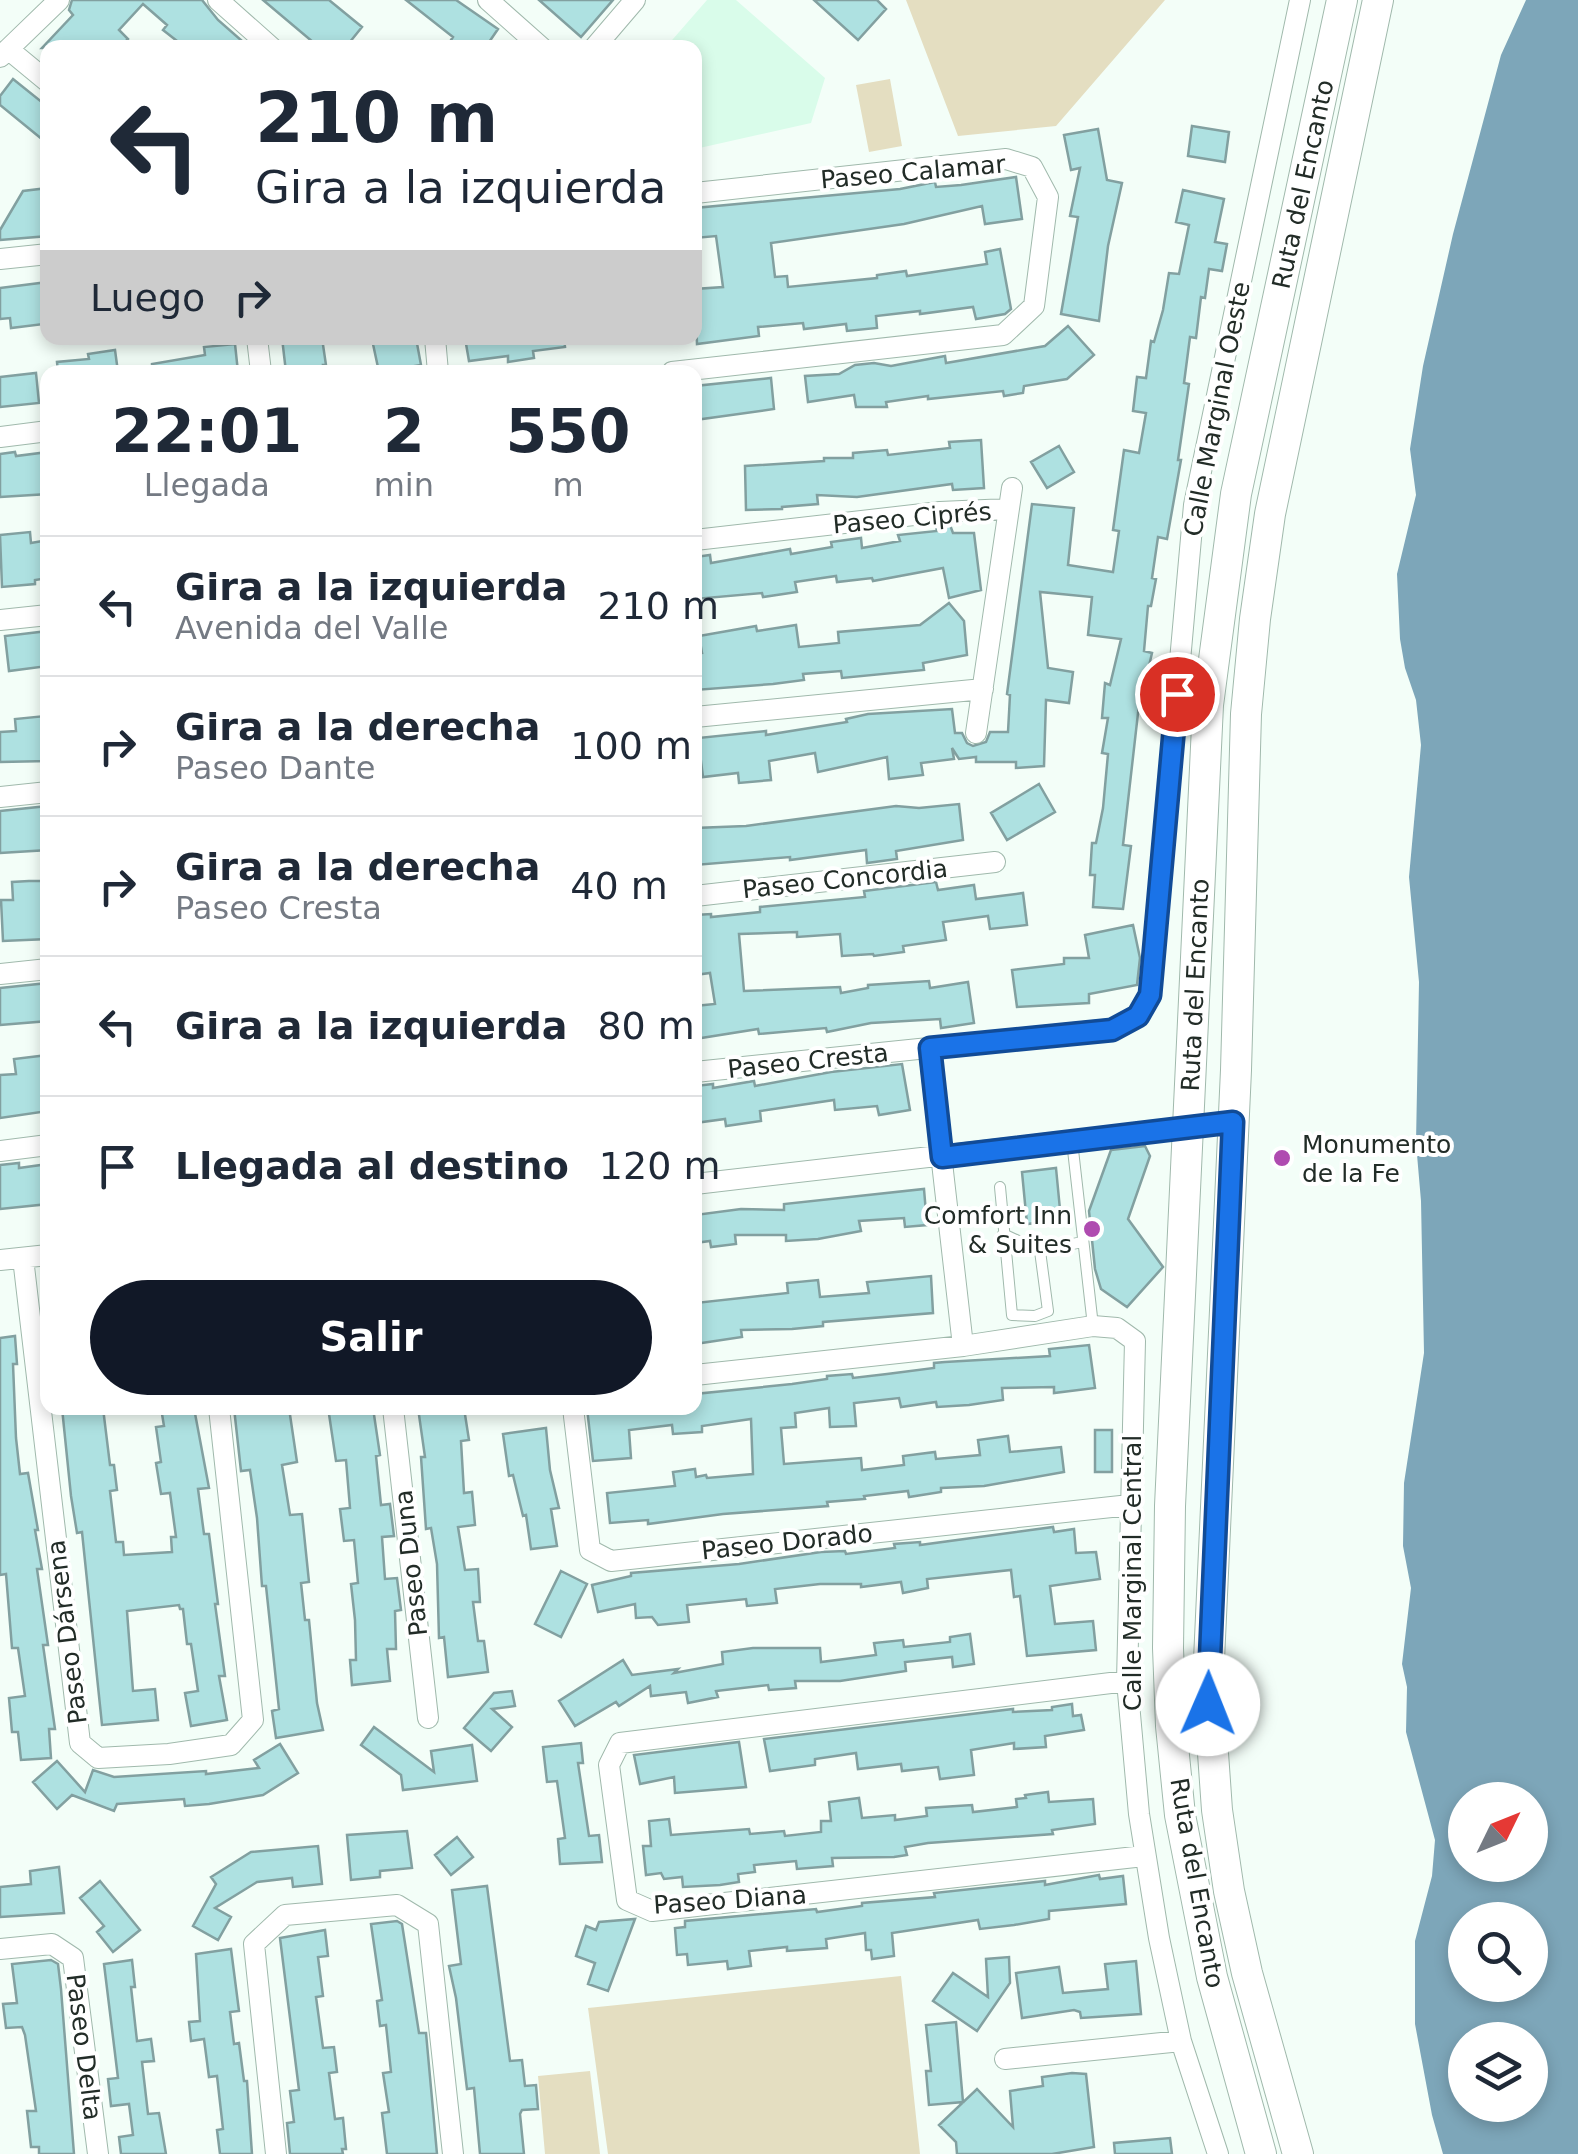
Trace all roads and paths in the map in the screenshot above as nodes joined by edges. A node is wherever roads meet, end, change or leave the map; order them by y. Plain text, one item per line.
1 (59, 0) edge
2 (218, 0) edge
3 (488, 0) edge
4 (635, 0) edge
5 (1300, 0) edge
6 (1342, 0) edge
7 (1378, 0) edge
8 (263, 40) edge
9 (533, 40) edge
10 (601, 40) edge
11 (4, 53) edge
12 (40, 77) edge
13 (702, 192) edge
14 (40, 255) edge
15 (0, 260) edge
16 (702, 369) edge
17 (40, 433) edge
18 (0, 438) edge
19 (1012, 488) dead end
20 (1008, 509) junction
21 (702, 539) edge
22 (40, 616) edge
23 (0, 620) edge
24 (982, 689) junction
25 (702, 716) edge
26 (976, 732) dead end
27 (40, 793) edge
28 (0, 798) edge
29 (995, 862) dead end
30 (702, 895) edge
31 (40, 970) edge
32 (0, 974) edge
33 (1099, 1031) joint
34 (930, 1048) junction
35 (702, 1071) edge
36 (1233, 1122) junction
37 (1187, 1128) junction
38 (1072, 1140) junction
39 (40, 1146) edge
40 (0, 1150) edge
41 (942, 1157) junction
42 (702, 1183) edge
43 (1000, 1187) dead end
44 (1003, 1234) junction
45 (1082, 1242) junction
46 (1040, 1251) junction
47 (40, 1256) edge
48 (23, 1258) junction
49 (0, 1260) edge
50 (1093, 1326) junction
51 (963, 1346) junction
52 (702, 1374) edge
53 (40, 1403) edge
54 (41, 1415) edge
55 (220, 1415) edge
56 (394, 1415) edge
57 (575, 1415) edge
58 (1130, 1505) junction
59 (1127, 1681) junction
60 (428, 1718) dead end
61 (1144, 1856) junction
62 (0, 1949) edge
63 (1181, 2041) junction
64 (1006, 2059) dead end
65 (98, 2154) edge
66 (276, 2154) edge
67 (453, 2154) edge
68 (1218, 2154) edge
69 (1261, 2154) edge
70 (1298, 2154) edge

1 - 11 street
2 - 8 street
3 - 9 street
4 - 10 street
5 - 33 street, Calle Marginal Oeste
6 - 37 main road, Ruta del Encanto
7 - 36 main road, Ruta del Encanto
11 - 12 street
13 - 16 street, Paseo Calamar
14 - 15 street
17 - 18 street
19 - 20 street
20 - 21 street, Paseo Ciprés
20 - 24 street, Paseo Ciprés
22 - 23 street
24 - 25 street
24 - 26 street, Paseo Ciprés
27 - 28 street
29 - 30 street, Paseo Concordia
31 - 32 street
33 - 34 street, Paseo Cresta
34 - 35 street, Paseo Cresta
34 - 41 street
36 - 37 street
36 - 70 main road, Ruta del Encanto
37 - 38 street
37 - 69 main road, Ruta del Encanto
38 - 41 street
38 - 45 lane
39 - 40 street
41 - 42 street
41 - 51 street
43 - 44 lane
44 - 46 lane
44 - 46 lane
45 - 46 lane
45 - 50 lane
47 - 48 street
48 - 49 street
48 - 53 street, Paseo Dársena
50 - 51 street
50 - 58 street, Calle Marginal Central
51 - 52 street
54 - 55 street, Paseo Dársena
56 - 60 street, Paseo Duna
57 - 58 street, Paseo Dorado
58 - 59 street, Calle Marginal Central
59 - 61 street, Calle Marginal Central
59 - 61 street, Paseo Diana
61 - 63 street, Calle Marginal Central
62 - 65 street, Paseo Delta
63 - 64 street
63 - 68 street, Calle Marginal Central
66 - 67 street

